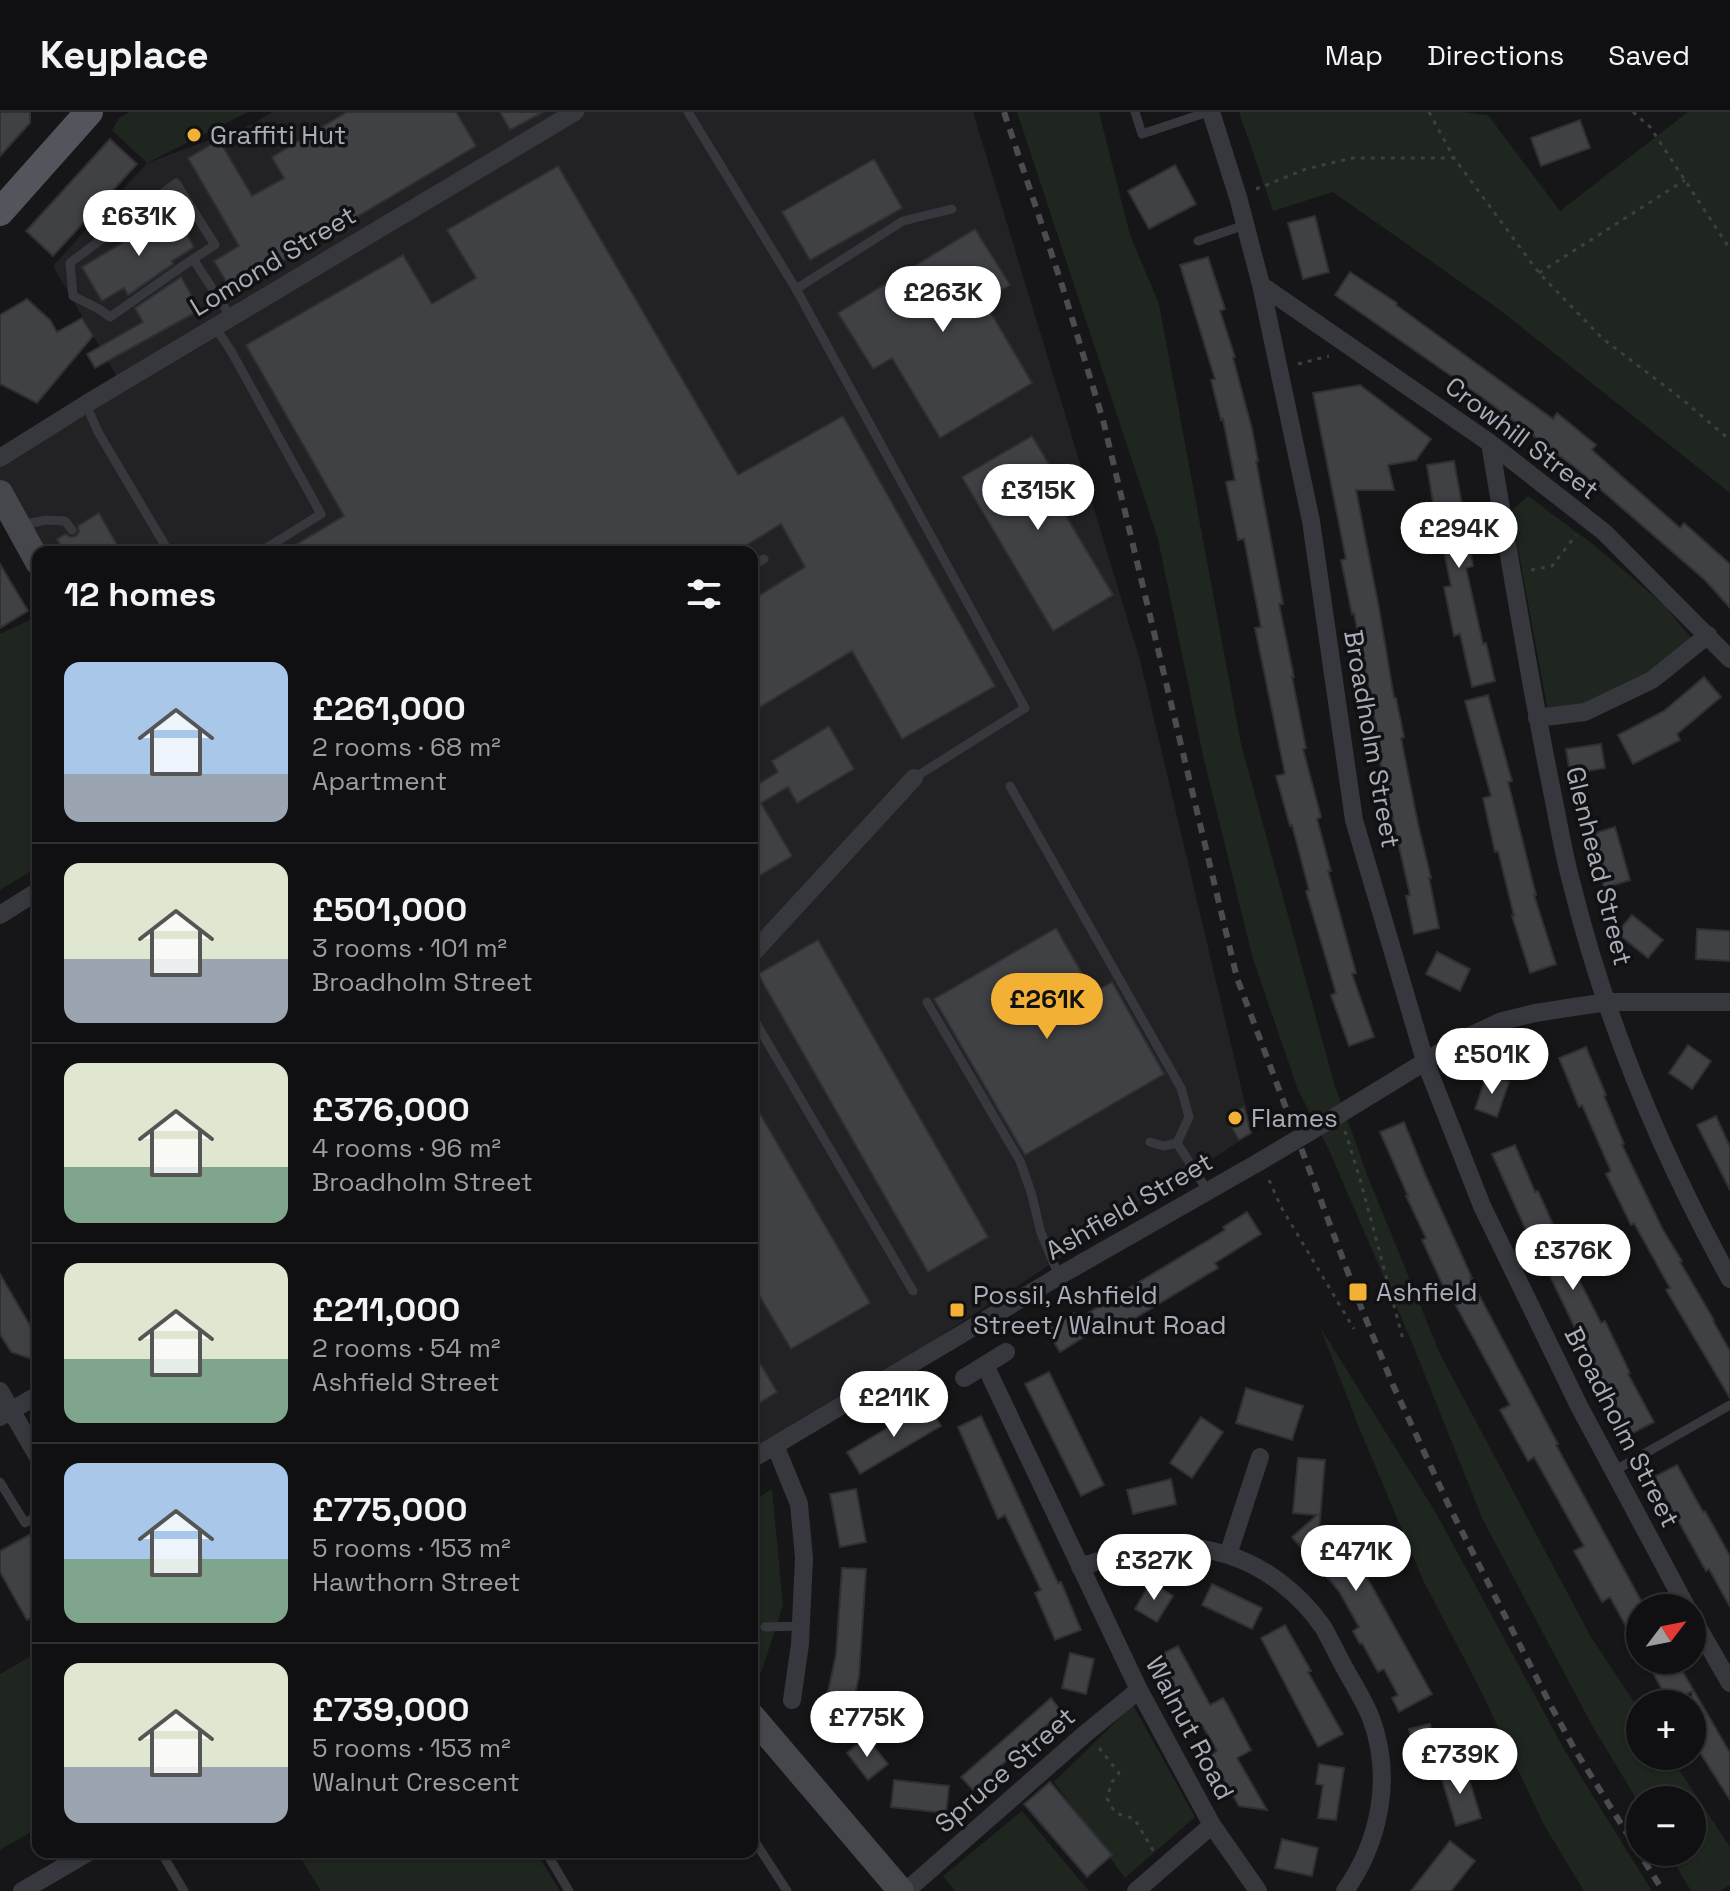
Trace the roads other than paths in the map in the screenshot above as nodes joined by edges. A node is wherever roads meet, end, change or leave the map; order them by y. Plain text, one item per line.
1 (89, 112) edge
2 (575, 112) edge
3 (688, 112) edge
4 (1135, 112) edge
5 (1210, 112) edge
6 (952, 209) dead end
7 (0, 212) edge
8 (1245, 225) junction
9 (1198, 241) dead end
10 (193, 259) junction
11 (1261, 285) junction
12 (796, 289) junction
13 (231, 317) junction
14 (215, 327) junction
15 (86, 404) junction
16 (1490, 443) junction
17 (0, 458) edge
18 (0, 493) edge
19 (18, 525) junction
20 (72, 530) dead end
21 (165, 546) edge
22 (270, 546) edge
23 (32, 551) edge
24 (764, 559) dead end
25 (758, 562) edge
26 (1708, 635) junction
27 (1730, 659) edge
28 (1537, 718) junction
29 (914, 778) joint
30 (1010, 786) dead end
31 (32, 895) edge
32 (0, 915) edge
33 (758, 946) edge
34 (927, 1002) dead end
35 (1607, 1002) junction
36 (1730, 1002) edge
37 (758, 1026) edge
38 (1425, 1061) junction
39 (1150, 1142) dead end
40 (1177, 1143) junction
41 (1207, 1190) junction
42 (1059, 1276) junction
43 (1730, 1279) edge
44 (913, 1291) dead end
45 (1006, 1352) dead end
46 (985, 1365) junction
47 (964, 1378) dead end
48 (0, 1391) edge
49 (32, 1398) edge
50 (1730, 1405) edge
51 (6, 1413) edge
52 (775, 1445) junction
53 (32, 1449) edge
54 (758, 1455) edge
55 (1260, 1457) dead end
56 (1614, 1471) junction
57 (0, 1482) edge
58 (32, 1519) edge
59 (1228, 1555) junction
60 (1080, 1567) junction
61 (1680, 1594) edge
62 (801, 1626) junction
63 (765, 1627) dead end
64 (1706, 1641) edge
65 (1730, 1683) edge
66 (1139, 1690) junction
67 (792, 1700) dead end
68 (758, 1723) edge
69 (1212, 1825) junction
70 (758, 1846) edge
71 (79, 1858) edge
72 (165, 1858) edge
73 (550, 1858) edge
74 (22, 1891) edge
75 (184, 1891) edge
76 (569, 1891) edge
77 (787, 1891) edge
78 (904, 1891) edge
79 (1136, 1891) edge
80 (1258, 1891) edge
81 (1345, 1891) edge

1 - 7 main road
2 - 13 street, Lomond Street
3 - 12 lane
4 - 5 lane
5 - 8 street, Broadholm Street
6 - 12 lane
8 - 9 lane
8 - 11 street, Broadholm Street
10 - 10 lane
10 - 13 lane
11 - 16 street, Crowhill Street
11 - 38 street, Broadholm Street
12 - 29 lane
13 - 14 street, Lomond Street
14 - 15 street, Lomond Street
14 - 22 lane
15 - 17 street, Lomond Street
15 - 21 lane
16 - 26 street, Crowhill Street
16 - 28 street, Glenhead Street
18 - 19 main road
19 - 20 lane
19 - 23 main road
24 - 25 lane
26 - 27 street, Crowhill Street
26 - 28 street
28 - 35 street, Glenhead Street
29 - 33 street
30 - 40 lane
31 - 32 street
34 - 42 lane
35 - 36 street, Ashfield Street
35 - 38 street, Ashfield Street
35 - 43 street, Glenhead Street
37 - 44 lane
38 - 41 street, Ashfield Street, bridge
38 - 56 street, Broadholm Street
39 - 40 lane
40 - 41 lane
41 - 42 street, Ashfield Street
42 - 52 street, Ashfield Street
45 - 46 street
46 - 47 street
46 - 60 street, Walnut Road
48 - 51 street
49 - 51 street
50 - 56 lane
51 - 53 street
52 - 54 street, Ashfield Street
52 - 62 street
55 - 59 street
56 - 61 street, Broadholm Street
57 - 58 lane
59 - 60 street
59 - 81 street
60 - 66 street, Walnut Road
62 - 63 lane
62 - 67 street
64 - 65 street
66 - 69 street, Walnut Road
66 - 78 street, Spruce Street
68 - 78 main road
69 - 79 street
69 - 80 street, Walnut Road
70 - 77 lane
71 - 74 street
72 - 75 lane
73 - 76 lane

